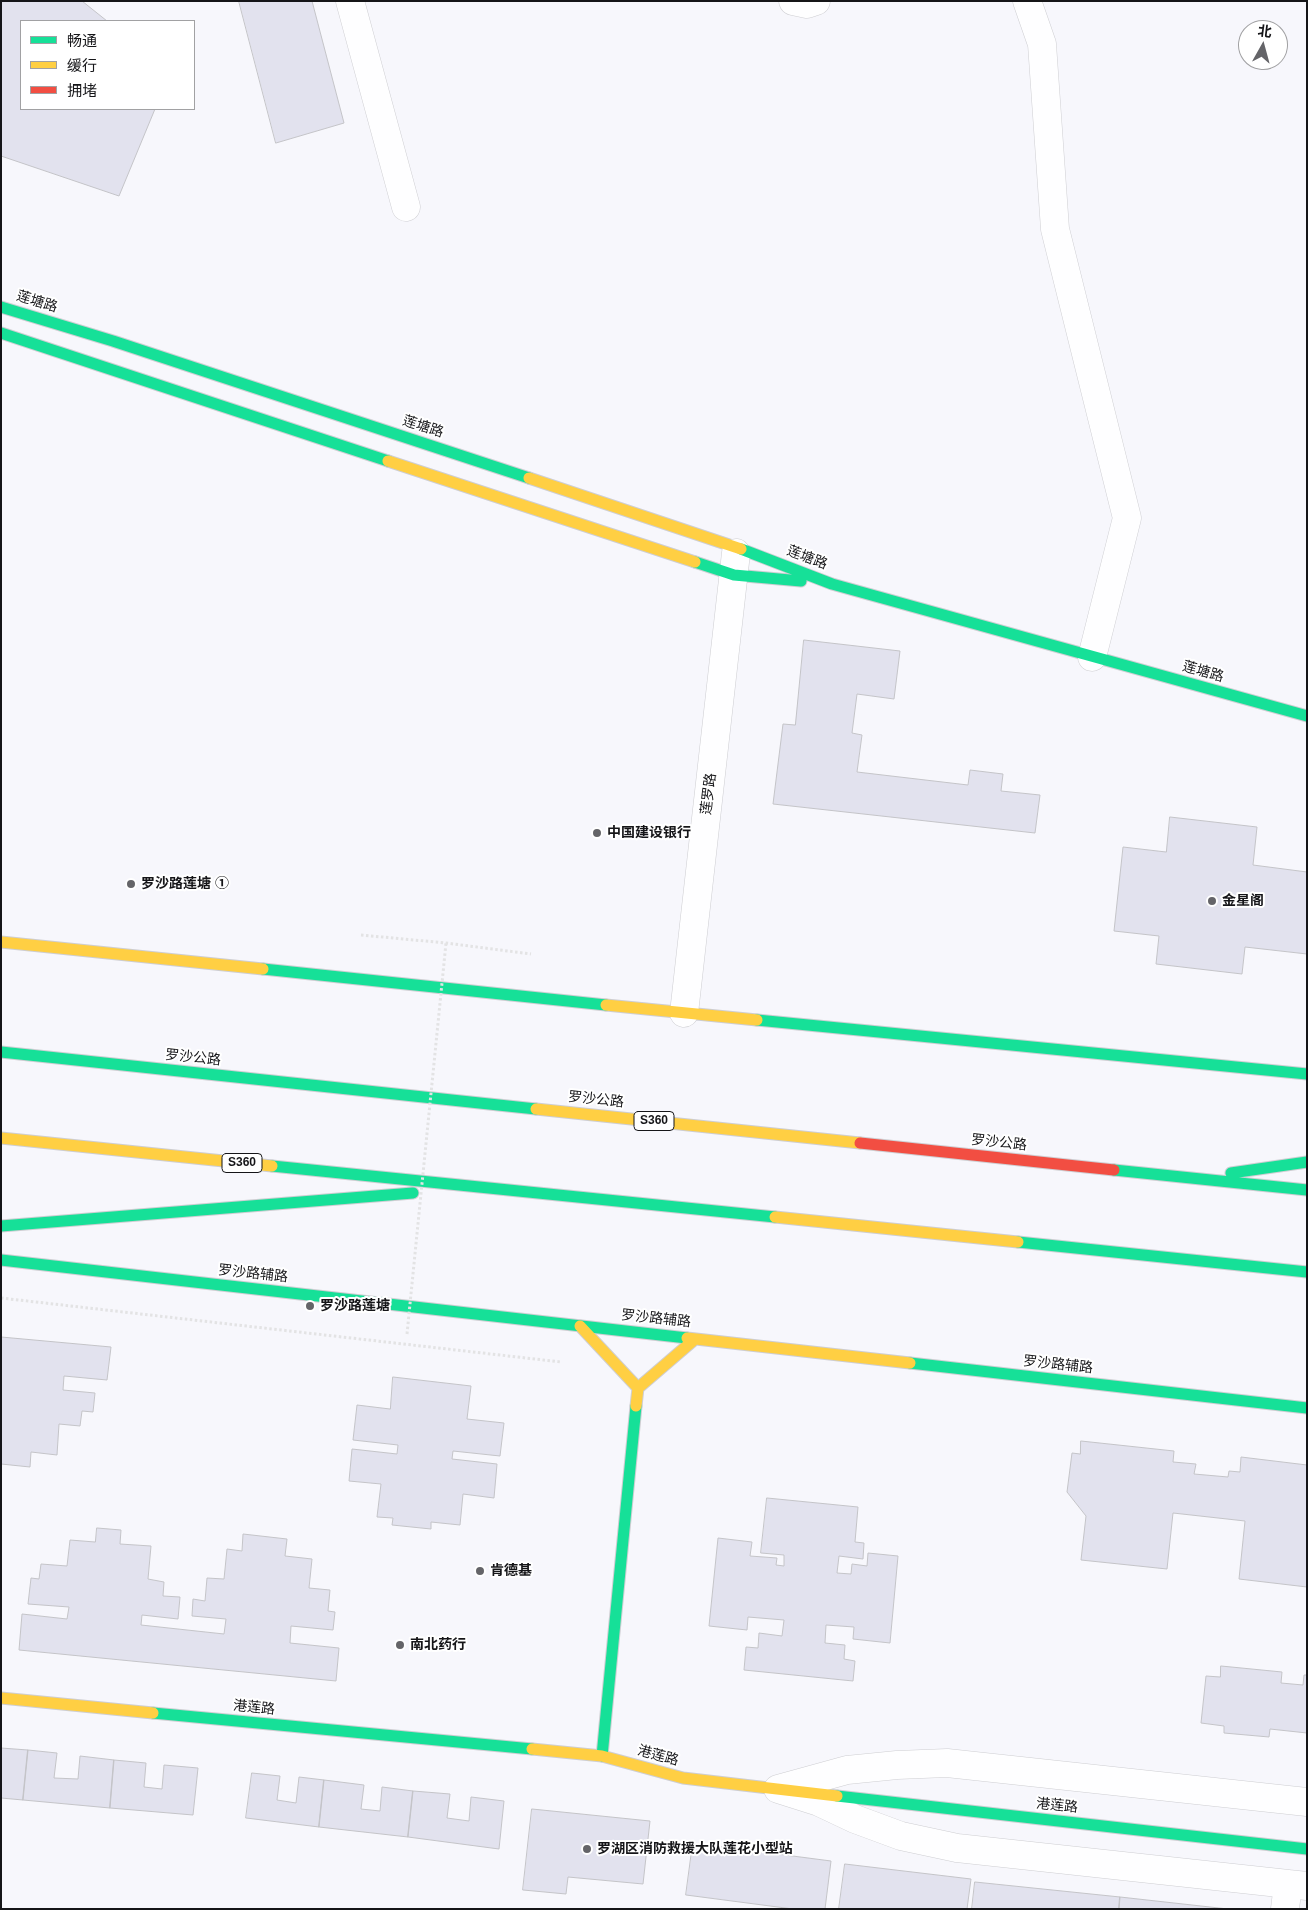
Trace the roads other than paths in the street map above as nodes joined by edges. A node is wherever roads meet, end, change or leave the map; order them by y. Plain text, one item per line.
1 (350, 1) edge
2 (793, 1) edge
3 (816, 1) edge
4 (1027, 1) edge
5 (406, 207) dead end
6 (1, 307) edge
7 (1, 333) edge
8 (737, 547) junction
9 (734, 575) junction
10 (832, 584) junction
11 (1092, 657) junction
12 (1307, 716) edge
13 (1, 942) edge
14 (684, 1013) junction
15 (1, 1052) edge
16 (1307, 1074) edge
17 (1, 1138) edge
18 (1307, 1162) edge
19 (1194, 1178) junction
20 (483, 1188) junction
21 (1307, 1190) edge
22 (1, 1226) edge
23 (1, 1260) edge
24 (1307, 1272) edge
25 (580, 1326) junction
26 (695, 1339) junction
27 (638, 1388) junction
28 (1307, 1408) edge
29 (1, 1698) edge
30 (602, 1756) junction
31 (778, 1789) junction
32 (1307, 1802) edge
33 (1307, 1849) edge
34 (1293, 1893) edge

1 - 5 street
2 - 3 street
4 - 11 street
6 - 8 main road, 莲塘路
7 - 9 main road, 莲塘路
8 - 9 street, 莲罗路
8 - 10 main road, 莲塘路
9 - 10 main road, 莲塘路
9 - 14 street, 莲罗路
10 - 11 main road, 莲塘路
11 - 12 main road, 莲塘路
13 - 14 main road
14 - 16 main road
15 - 19 main road, 罗沙公路 / S360
17 - 20 main road, S360
18 - 19 main road
19 - 21 main road, 罗沙公路 / S360
20 - 22 main road
20 - 24 main road, S360
23 - 25 main road, 罗沙路辅路
25 - 26 main road, 罗沙路辅路
25 - 27 main road
26 - 27 main road
26 - 28 main road, 罗沙路辅路
27 - 30 main road
29 - 30 main road, 港莲路
30 - 31 main road, 港莲路
31 - 32 street
31 - 33 main road, 港莲路
31 - 34 street

